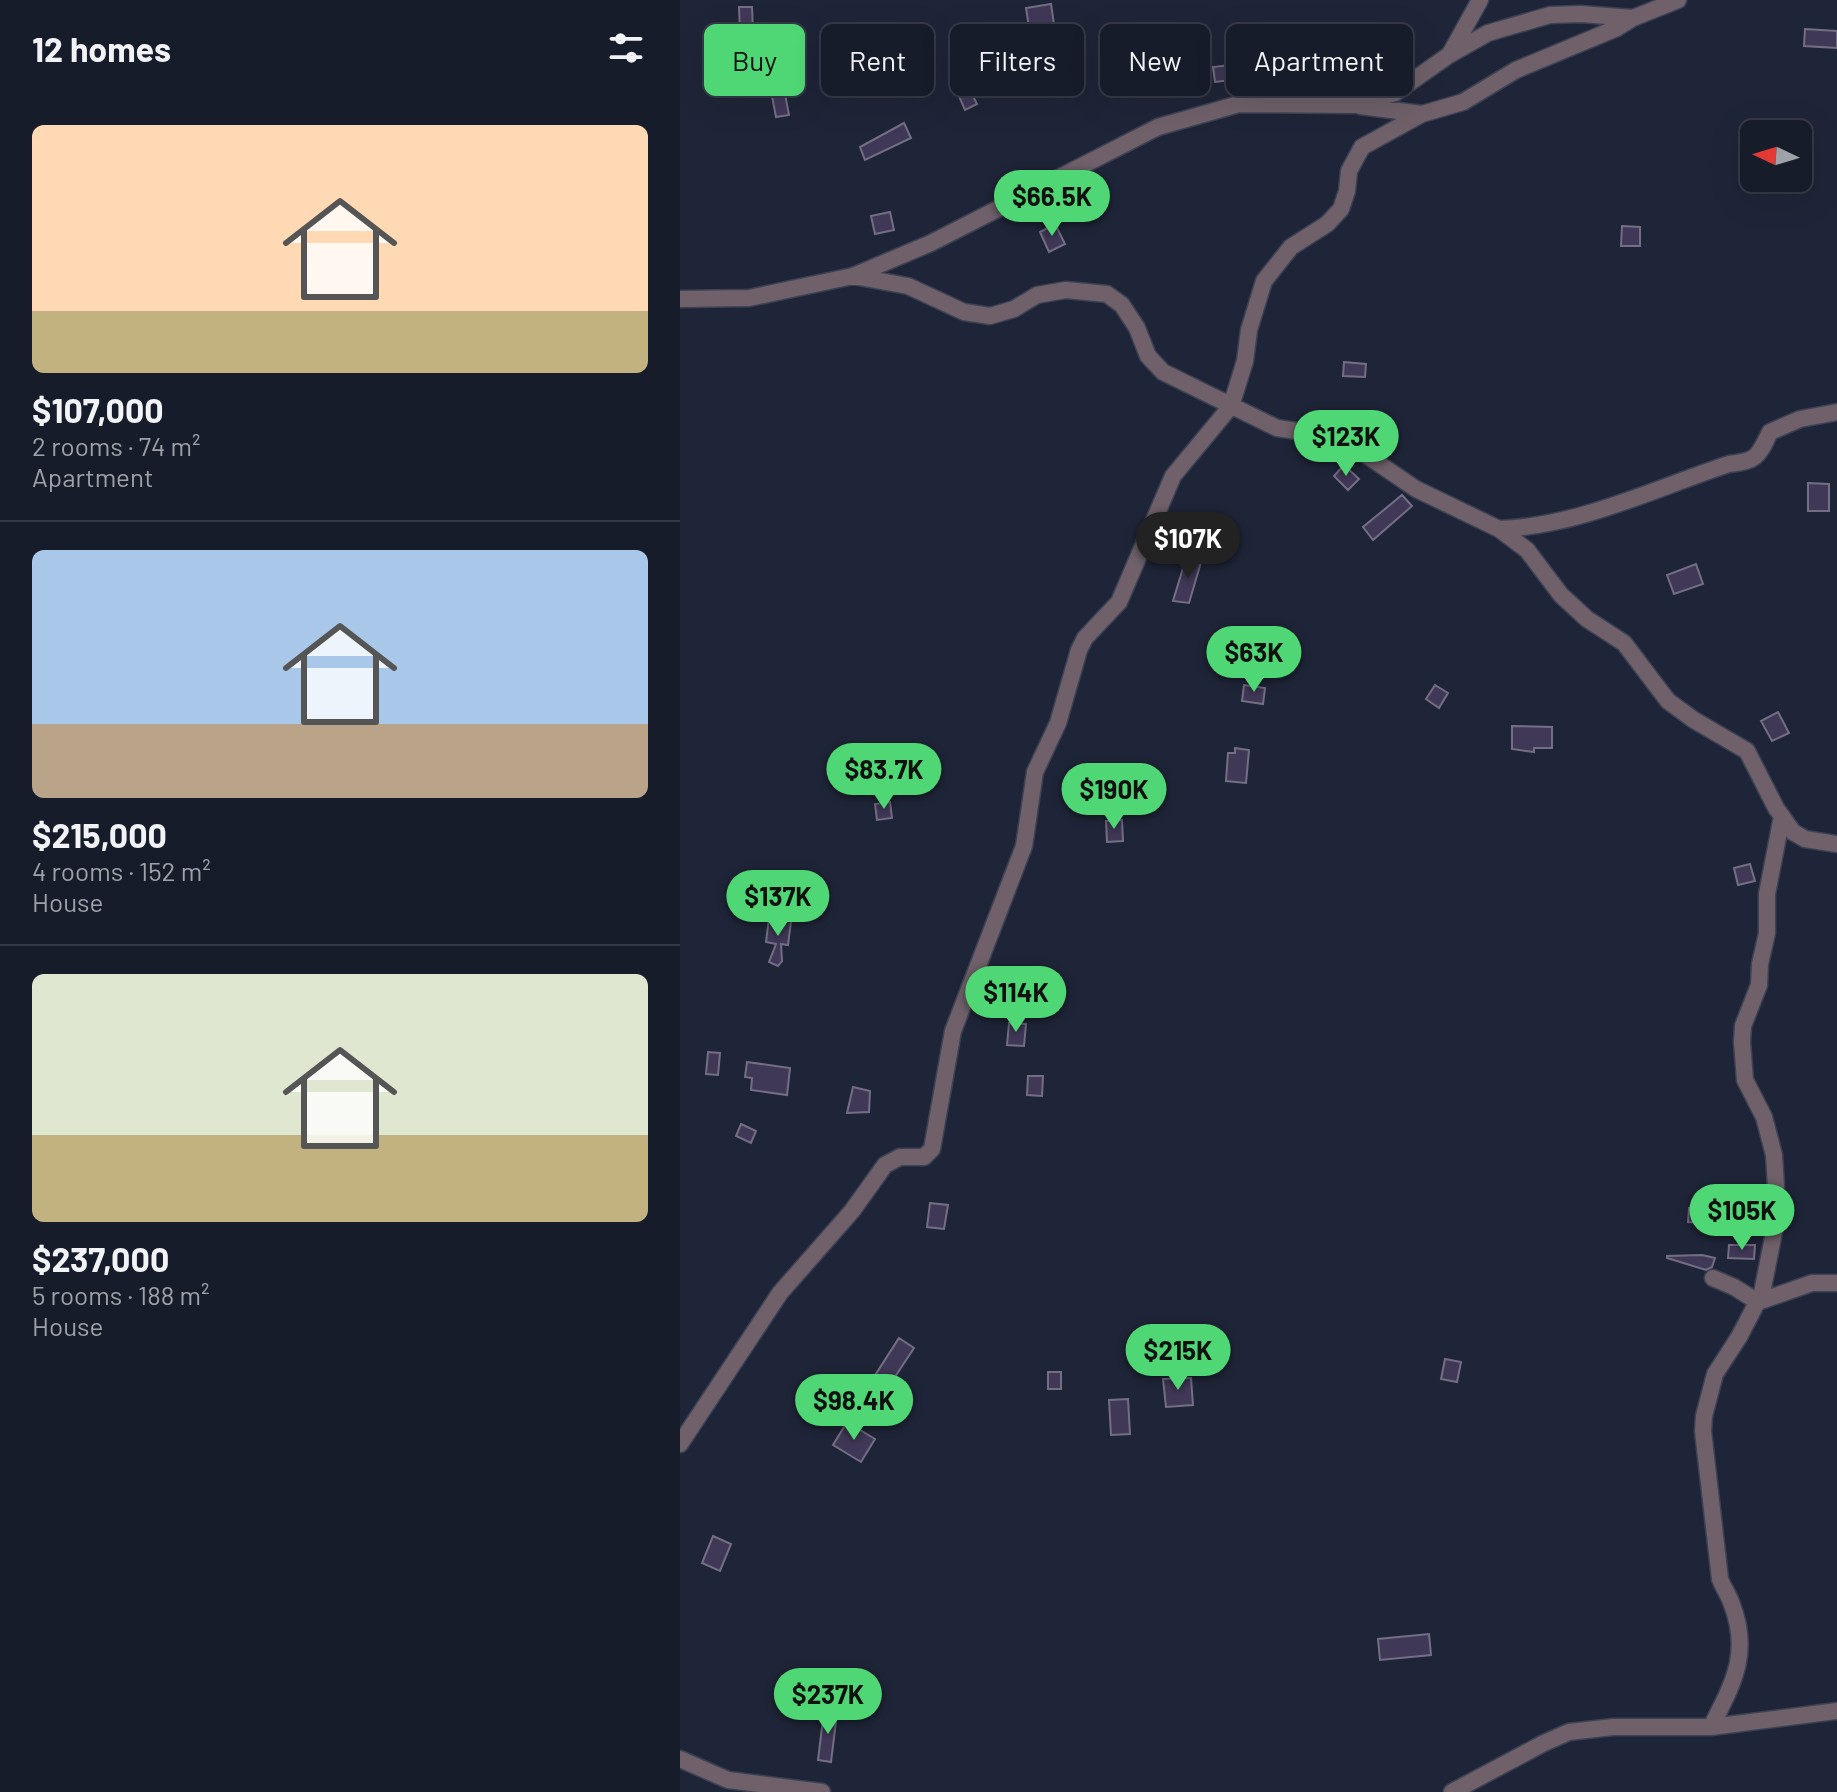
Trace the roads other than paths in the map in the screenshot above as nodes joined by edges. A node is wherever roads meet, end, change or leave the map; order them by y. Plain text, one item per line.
1 (1480, 0) edge
2 (1678, 0) edge
3 (1633, 18) junction
4 (1449, 55) junction
5 (1353, 105) junction
6 (1422, 114) junction
7 (853, 276) junction
8 (680, 299) edge
9 (1208, 394) junction
10 (1231, 406) junction
11 (1837, 412) edge
12 (1215, 426) junction
13 (1499, 529) junction
14 (1782, 816) junction
15 (1837, 844) edge
16 (1713, 1278) dead end
17 (1837, 1283) edge
18 (1758, 1302) junction
19 (680, 1444) edge
20 (1837, 1711) edge
21 (1711, 1727) junction
22 (680, 1759) edge
23 (733, 1786) edge
24 (822, 1792) edge
25 (1452, 1792) edge

1 - 4 street
2 - 3 street
3 - 4 street
3 - 6 street
4 - 5 street
5 - 6 street
5 - 7 street
6 - 10 street
7 - 8 street
7 - 9 street
9 - 10 street
9 - 12 street
10 - 12 street
10 - 13 street
11 - 13 street
12 - 19 street
13 - 14 street
14 - 15 street
14 - 18 street
16 - 18 street
17 - 18 street
18 - 21 street
20 - 21 street
21 - 25 street
22 - 23 street
23 - 24 street

